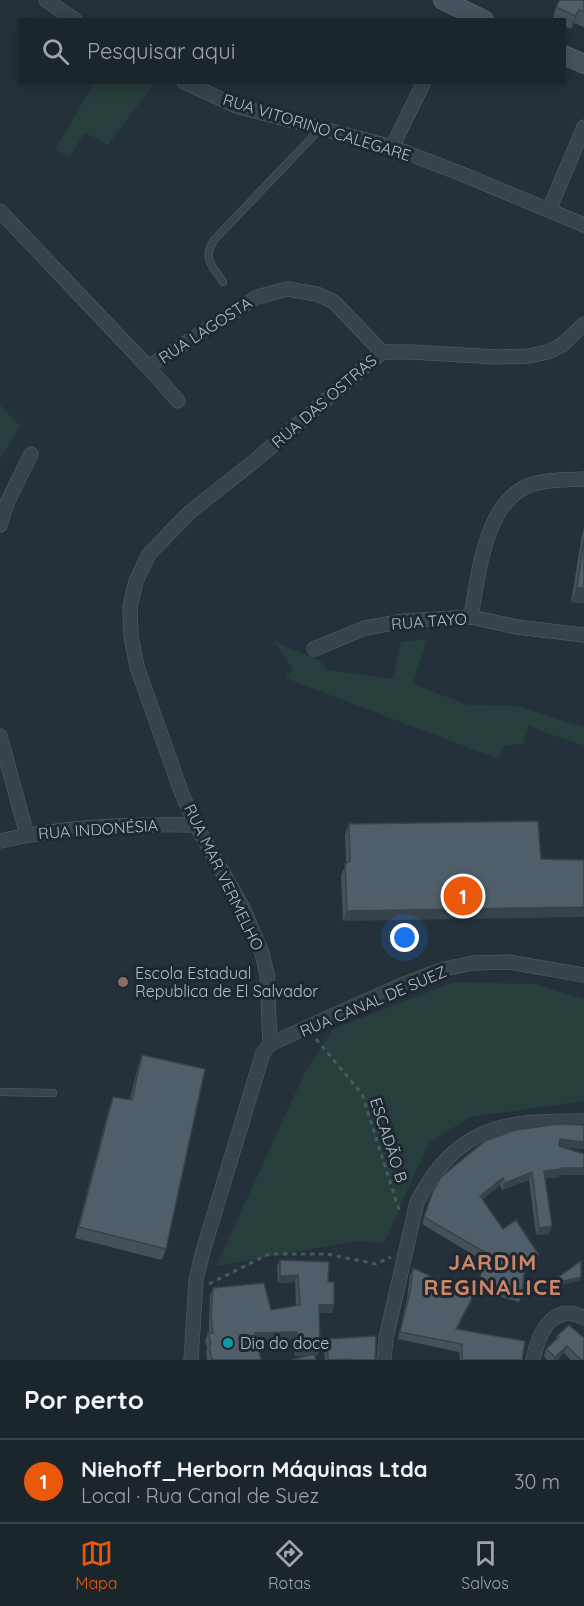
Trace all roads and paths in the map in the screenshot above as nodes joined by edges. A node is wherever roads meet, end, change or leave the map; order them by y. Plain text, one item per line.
1 (46, 0) edge
2 (443, 0) edge
3 (468, 12) edge
4 (72, 18) edge
5 (566, 56) edge
6 (584, 64) edge
7 (188, 84) edge
8 (423, 84) edge
9 (584, 127) edge
10 (320, 129) junction
11 (392, 147) junction
12 (549, 210) junction
13 (0, 212) edge
14 (584, 225) edge
15 (223, 282) dead end
16 (584, 324) edge
17 (382, 352) junction
18 (148, 367) junction
19 (178, 401) dead end
20 (31, 454) dead end
21 (584, 479) edge
22 (0, 525) edge
23 (130, 607) joint
24 (471, 617) junction
25 (584, 635) edge
26 (314, 650) dead end
27 (0, 736) edge
28 (196, 825) junction
29 (27, 835) junction
30 (0, 841) edge
31 (584, 975) edge
32 (307, 1028) junction
33 (270, 1044) junction
34 (0, 1092) edge
35 (53, 1093) dead end
36 (584, 1121) edge
37 (408, 1240) junction
38 (403, 1264) junction
39 (195, 1291) junction
40 (584, 1318) edge
41 (191, 1360) edge
42 (384, 1360) edge
43 (533, 1360) edge

1 - 4 street
2 - 3 street
5 - 6 street
7 - 10 street, RUA VITORINO CALEGARE
8 - 11 street
9 - 12 street
10 - 11 street, RUA VITORINO CALEGARE
10 - 15 lane
11 - 12 street, RUA VITORINO CALEGARE
12 - 14 street, RUA VITORINO CALEGARE
13 - 18 street
16 - 17 street, RUA DAS OSTRAS
17 - 18 street, RUA LAGOSTA
17 - 23 street, RUA DAS OSTRAS
18 - 19 street
20 - 22 street
21 - 24 street
23 - 28 street, RUA MAR VERMELHO
24 - 25 street, RUA TAYO
24 - 26 street, RUA TAYO
27 - 29 street
28 - 29 street, RUA INDONÉSIA
28 - 33 street, RUA MAR VERMELHO
29 - 30 street, RUA INDONÉSIA
31 - 32 street, RUA CANAL DE SUEZ
32 - 33 street, RUA CANAL DE SUEZ
32 - 37 path, ESCADÃO B
33 - 39 street, RUA MAR VERMELHO
34 - 35 lane
36 - 37 street
37 - 38 street
38 - 39 path
38 - 42 street
39 - 41 street, RUA MAR VERMELHO
40 - 43 street

